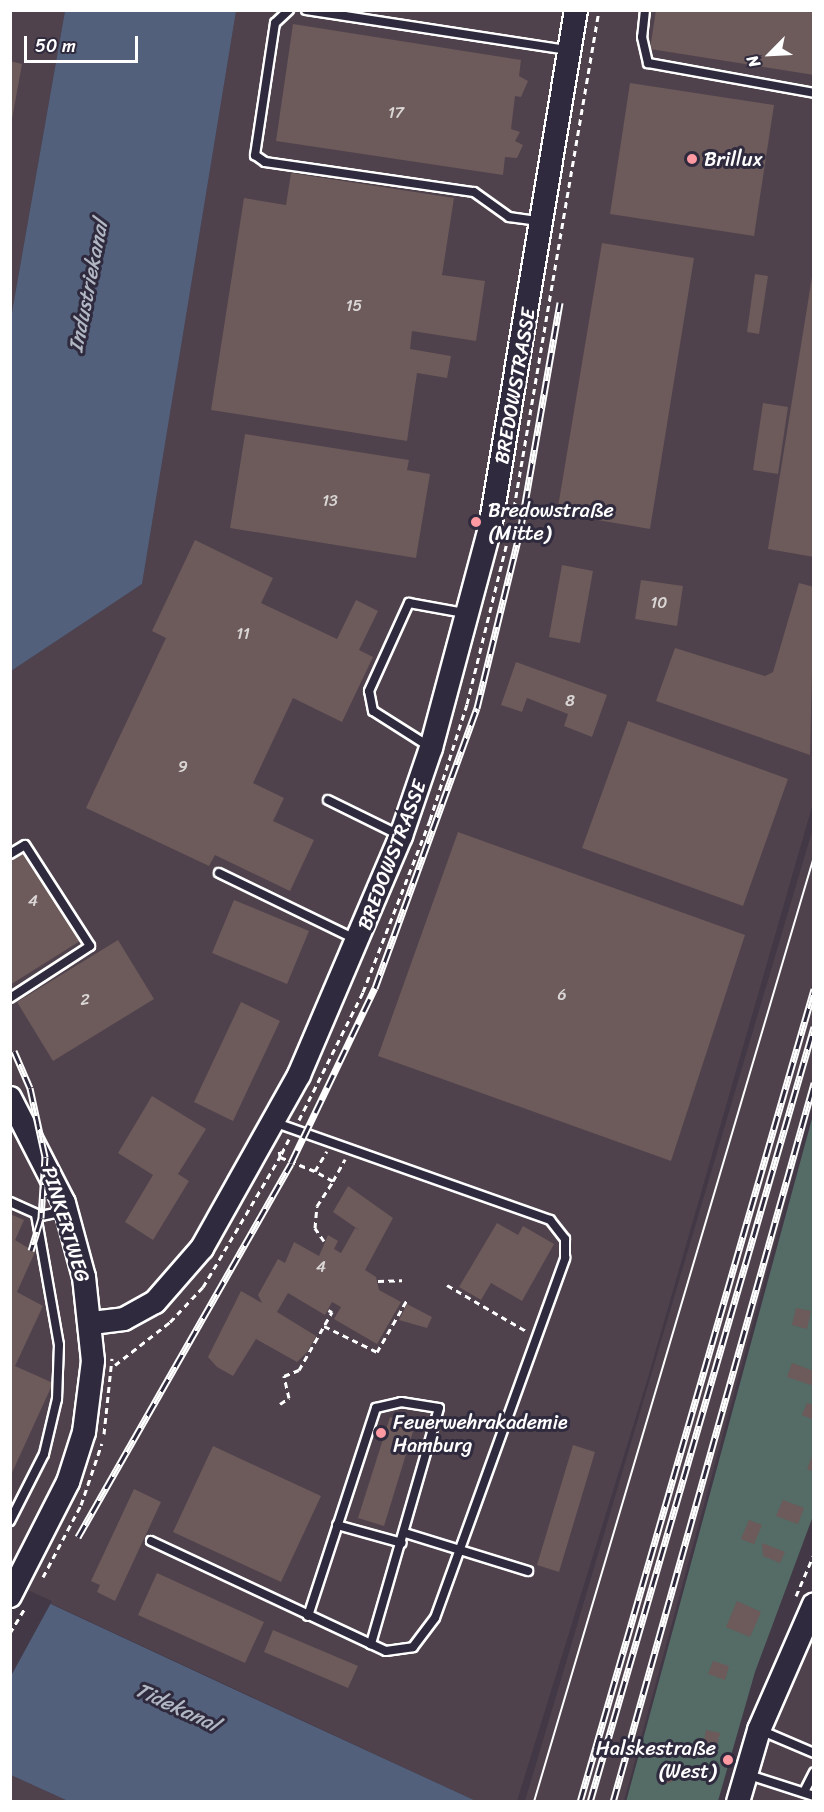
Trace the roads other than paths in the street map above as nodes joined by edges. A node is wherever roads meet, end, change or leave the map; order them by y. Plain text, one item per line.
1 (289, 10) edge
2 (306, 10) edge
3 (576, 10) edge
4 (645, 10) edge
5 (569, 50) junction
6 (813, 93) edge
7 (542, 222) junction
8 (468, 614) junction
9 (431, 748) junction
10 (328, 800) dead end
11 (400, 836) junction
12 (10, 854) edge
13 (219, 873) dead end
14 (359, 941) junction
15 (10, 998) edge
16 (10, 1098) edge
17 (276, 1123) junction
18 (10, 1202) edge
19 (66, 1210) junction
20 (36, 1215) junction
21 (92, 1323) junction
22 (10, 1521) edge
23 (337, 1525) junction
24 (405, 1533) junction
25 (151, 1541) dead end
26 (402, 1543) junction
27 (459, 1550) junction
28 (528, 1571) dead end
29 (10, 1596) edge
30 (813, 1604) edge
31 (308, 1616) junction
32 (371, 1644) junction
33 (759, 1730) junction
34 (813, 1753) edge
35 (813, 1772) edge
36 (744, 1774) junction
37 (804, 1792) junction
38 (813, 1796) edge
39 (738, 1802) edge

1 - 7 lane
2 - 5 lane
3 - 5 street, BREDOWSTRASSE
4 - 6 lane
5 - 7 street, BREDOWSTRASSE
7 - 8 street, BREDOWSTRASSE
8 - 9 street, BREDOWSTRASSE
8 - 9 lane
9 - 11 street, BREDOWSTRASSE
10 - 11 lane
11 - 14 street, BREDOWSTRASSE
12 - 15 lane
13 - 14 lane
14 - 17 street, BREDOWSTRASSE
16 - 19 street, PINKERTWEG
17 - 21 street, BREDOWSTRASSE
17 - 27 lane
18 - 20 lane
19 - 20 lane
19 - 21 street, PINKERTWEG
20 - 22 lane
21 - 29 street
23 - 24 lane
23 - 26 lane
23 - 31 lane
24 - 26 lane
24 - 27 lane
25 - 31 lane
26 - 32 lane
27 - 28 lane
27 - 32 lane
30 - 33 street
31 - 32 lane
33 - 34 lane
33 - 36 street
35 - 37 lane
36 - 37 lane
36 - 39 street
37 - 38 lane

